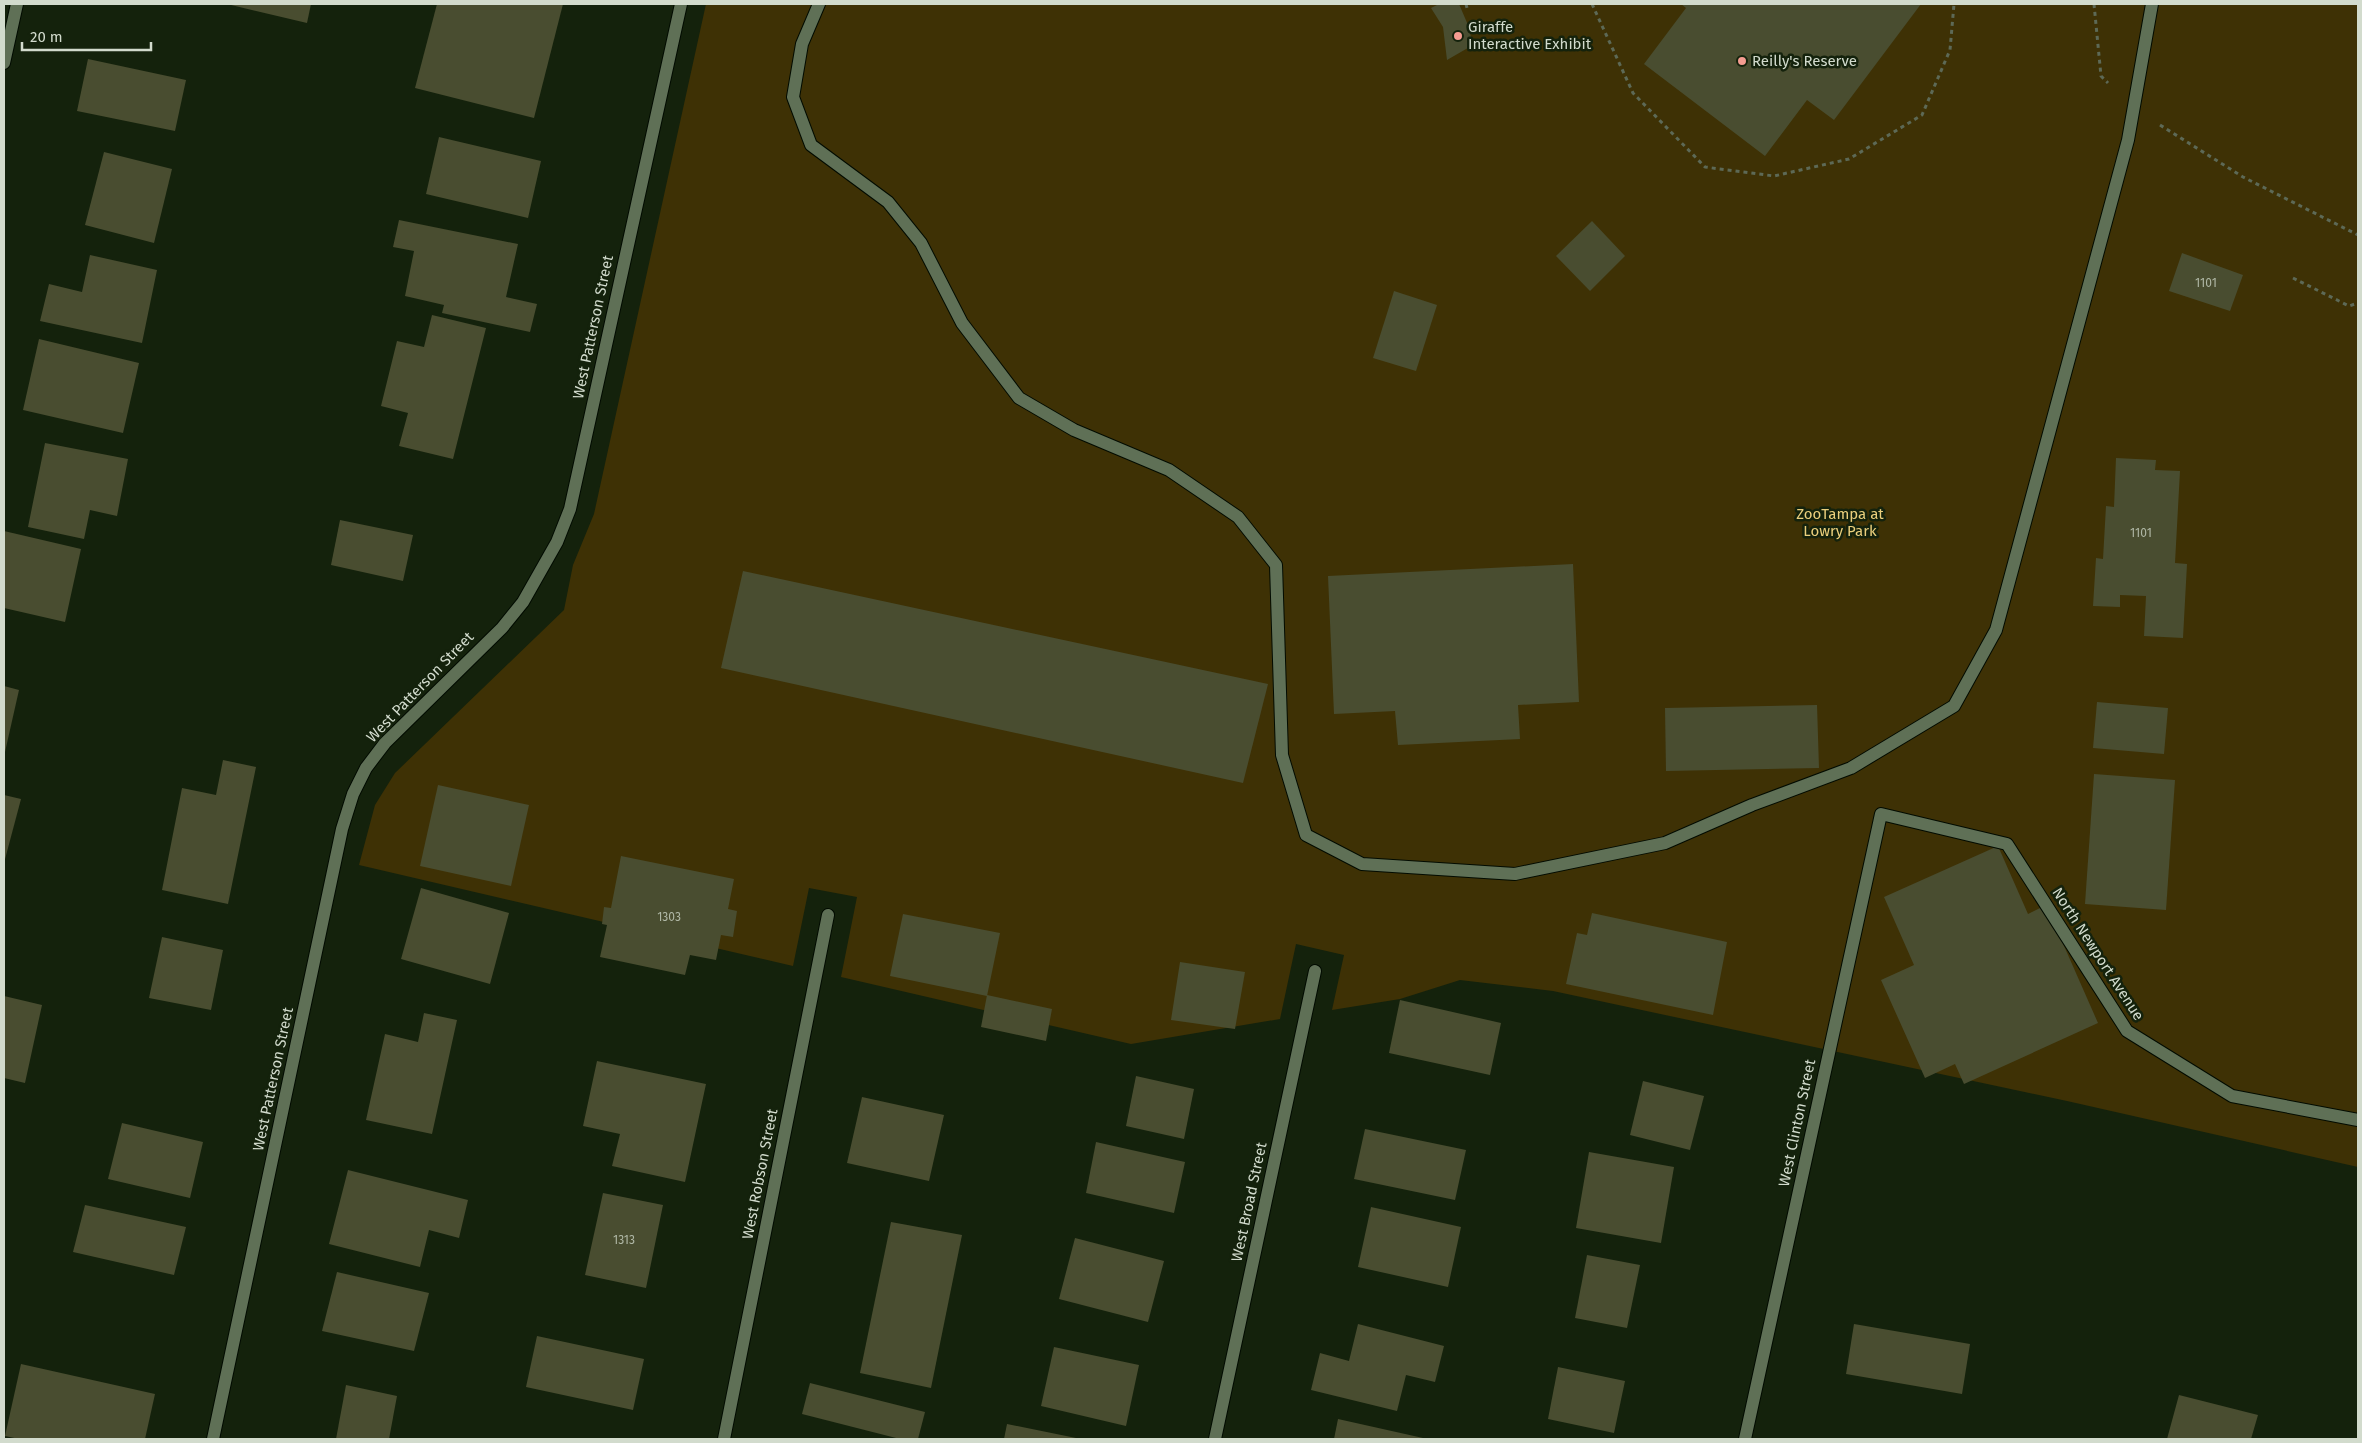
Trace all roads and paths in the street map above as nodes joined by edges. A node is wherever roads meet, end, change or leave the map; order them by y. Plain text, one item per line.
1 (17, 4) edge
2 (682, 4) edge
3 (819, 4) edge
4 (1592, 4) edge
5 (1954, 4) edge
6 (2094, 4) edge
7 (2152, 4) edge
8 (4, 63) edge
9 (2111, 87) dead end
10 (2155, 122) dead end
11 (2357, 236) edge
12 (2293, 278) dead end
13 (2358, 303) edge
14 (1881, 814) joint
15 (828, 915) dead end
16 (1315, 971) dead end
17 (2358, 1120) edge
18 (213, 1439) edge
19 (724, 1439) edge
20 (1215, 1439) edge
21 (1745, 1439) edge

1 - 8 street
2 - 18 street, West Patterson Street
3 - 7 street
4 - 5 path
6 - 9 path
10 - 11 path
12 - 13 path
14 - 17 street, North Newport Avenue
14 - 21 street, West Clinton Street
15 - 19 street, West Robson Street
16 - 20 street, West Broad Street

